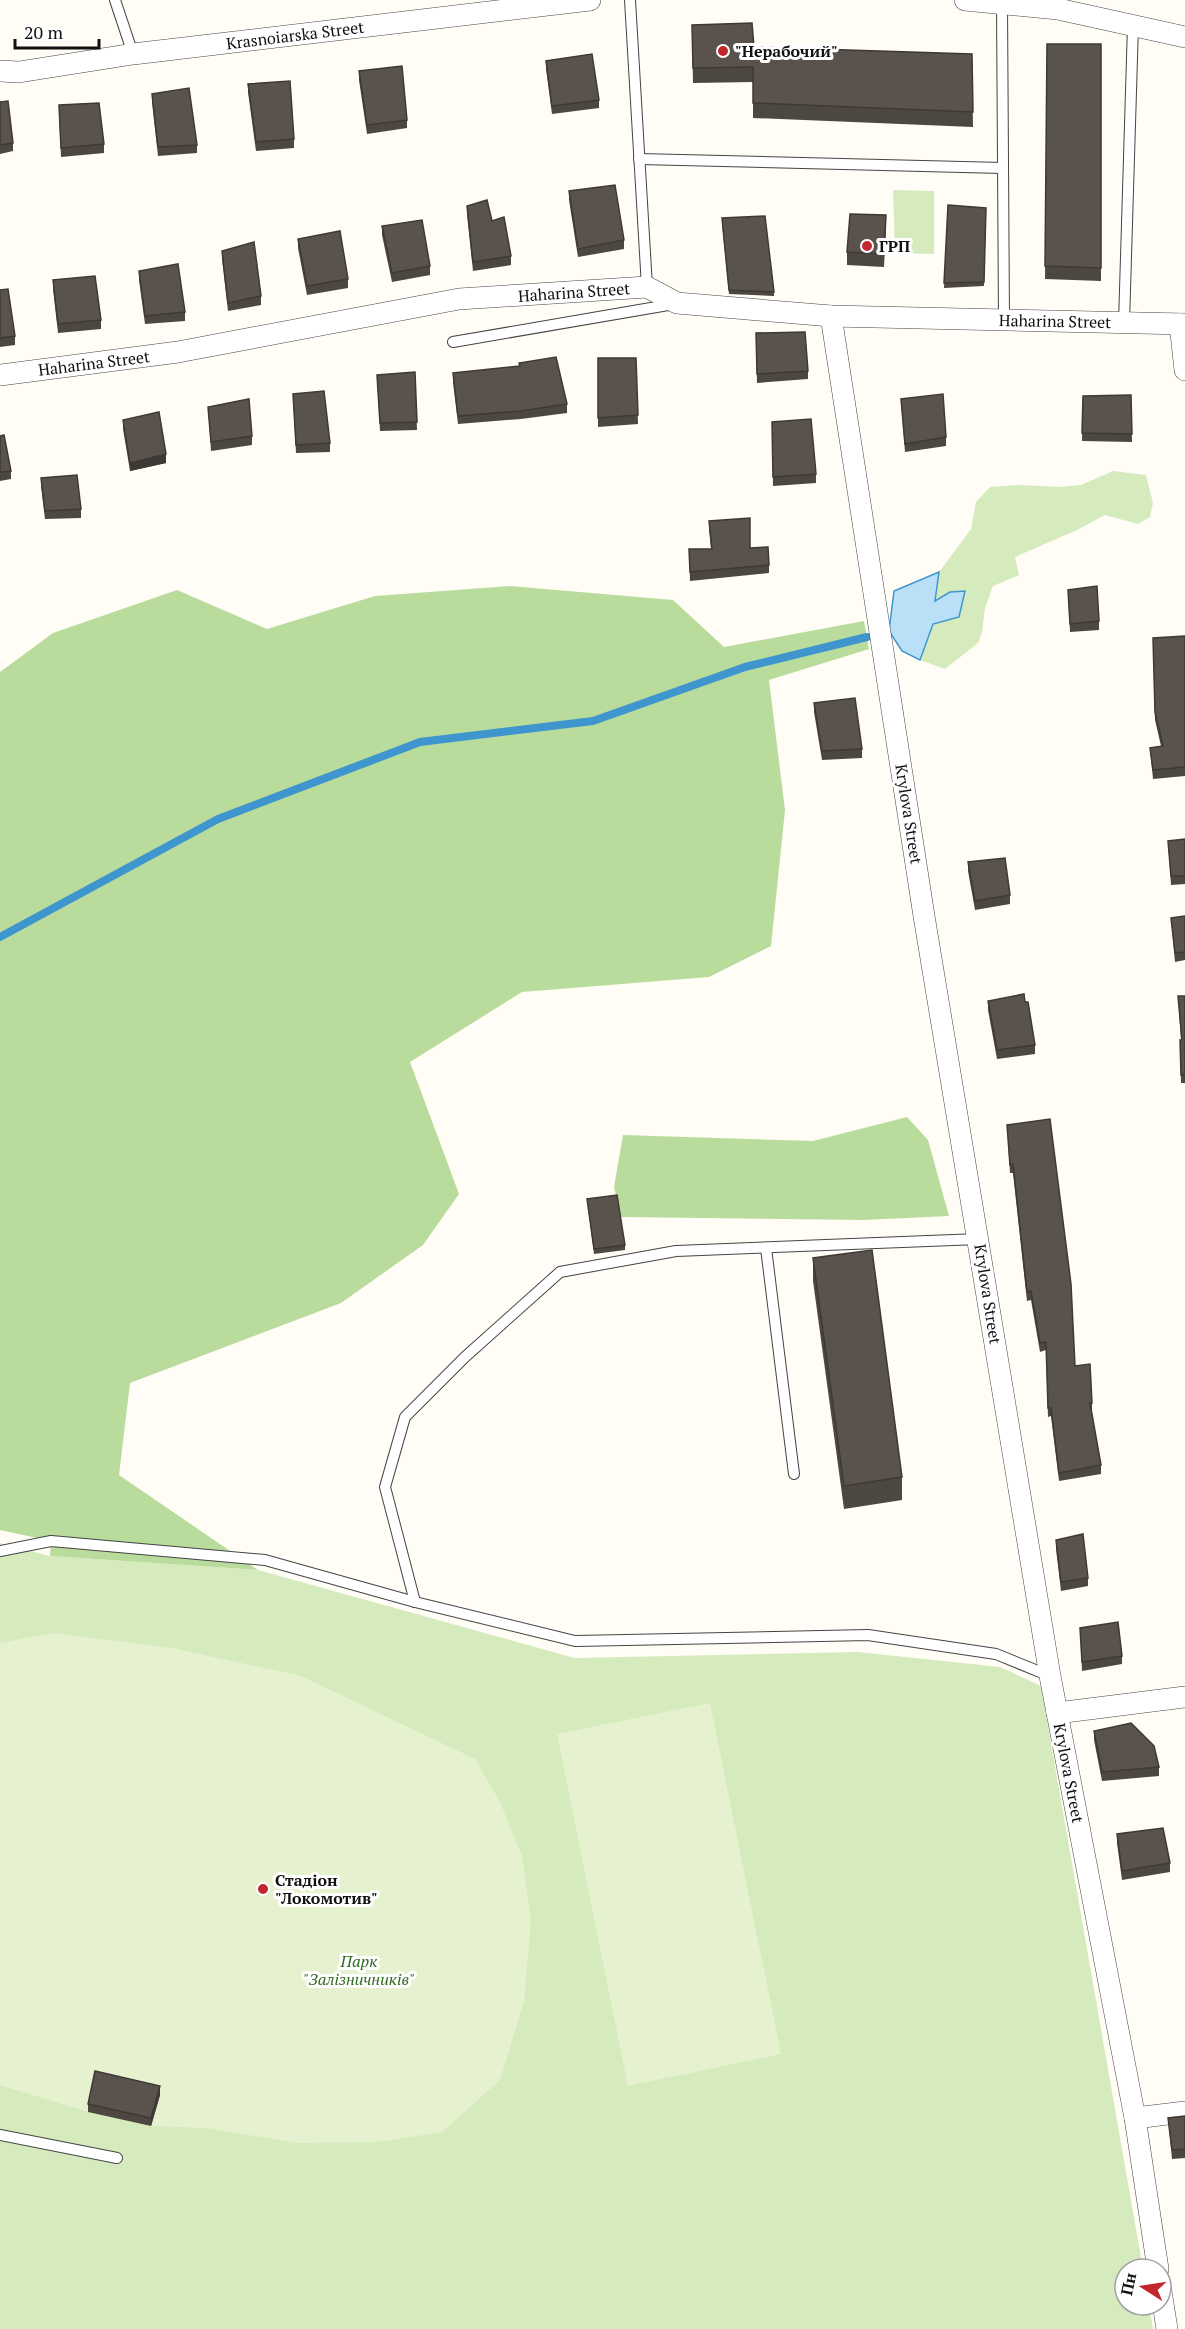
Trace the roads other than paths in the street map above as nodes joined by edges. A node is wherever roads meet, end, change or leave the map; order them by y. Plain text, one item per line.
1 (115, 0) edge
2 (590, 0) edge
3 (630, 0) edge
4 (964, 0) edge
5 (1002, 4) junction
6 (1133, 25) junction
7 (1185, 37) edge
8 (133, 54) junction
9 (0, 71) edge
10 (639, 159) junction
11 (1003, 168) junction
12 (647, 287) junction
13 (677, 303) junction
14 (831, 316) junction
15 (1004, 320) junction
16 (1124, 323) junction
17 (1183, 324) edge
18 (453, 342) dead end
19 (1185, 370) edge
20 (0, 375) edge
21 (979, 1239) junction
22 (766, 1248) junction
23 (794, 1474) dead end
24 (0, 1551) edge
25 (415, 1602) junction
26 (1050, 1676) junction
27 (1185, 1697) edge
28 (1058, 1713) junction
29 (1185, 2112) edge
30 (1135, 2118) junction
31 (0, 2135) edge
32 (117, 2158) dead end
33 (1156, 2257) edge

1 - 8 lane
2 - 8 street, Krasnoiarska Street
3 - 10 lane
4 - 5 street
5 - 6 street
5 - 11 lane
6 - 7 street
6 - 16 lane
8 - 9 street, Krasnoiarska Street
10 - 11 lane
10 - 12 lane
11 - 15 lane
12 - 13 street, Haharina Street
12 - 20 street, Haharina Street
13 - 14 street, Haharina Street
13 - 18 lane
14 - 15 street, Haharina Street
14 - 21 street, Krylova Street
15 - 16 street, Haharina Street
16 - 17 street, Haharina Street
17 - 19 street
21 - 22 lane
21 - 26 street, Krylova Street
22 - 23 lane
22 - 25 lane
24 - 25 lane
25 - 26 lane
26 - 28 street, Krylova Street
27 - 28 street
28 - 30 street, Krylova Street
29 - 30 street
30 - 33 street, Krylova Street
31 - 32 lane

